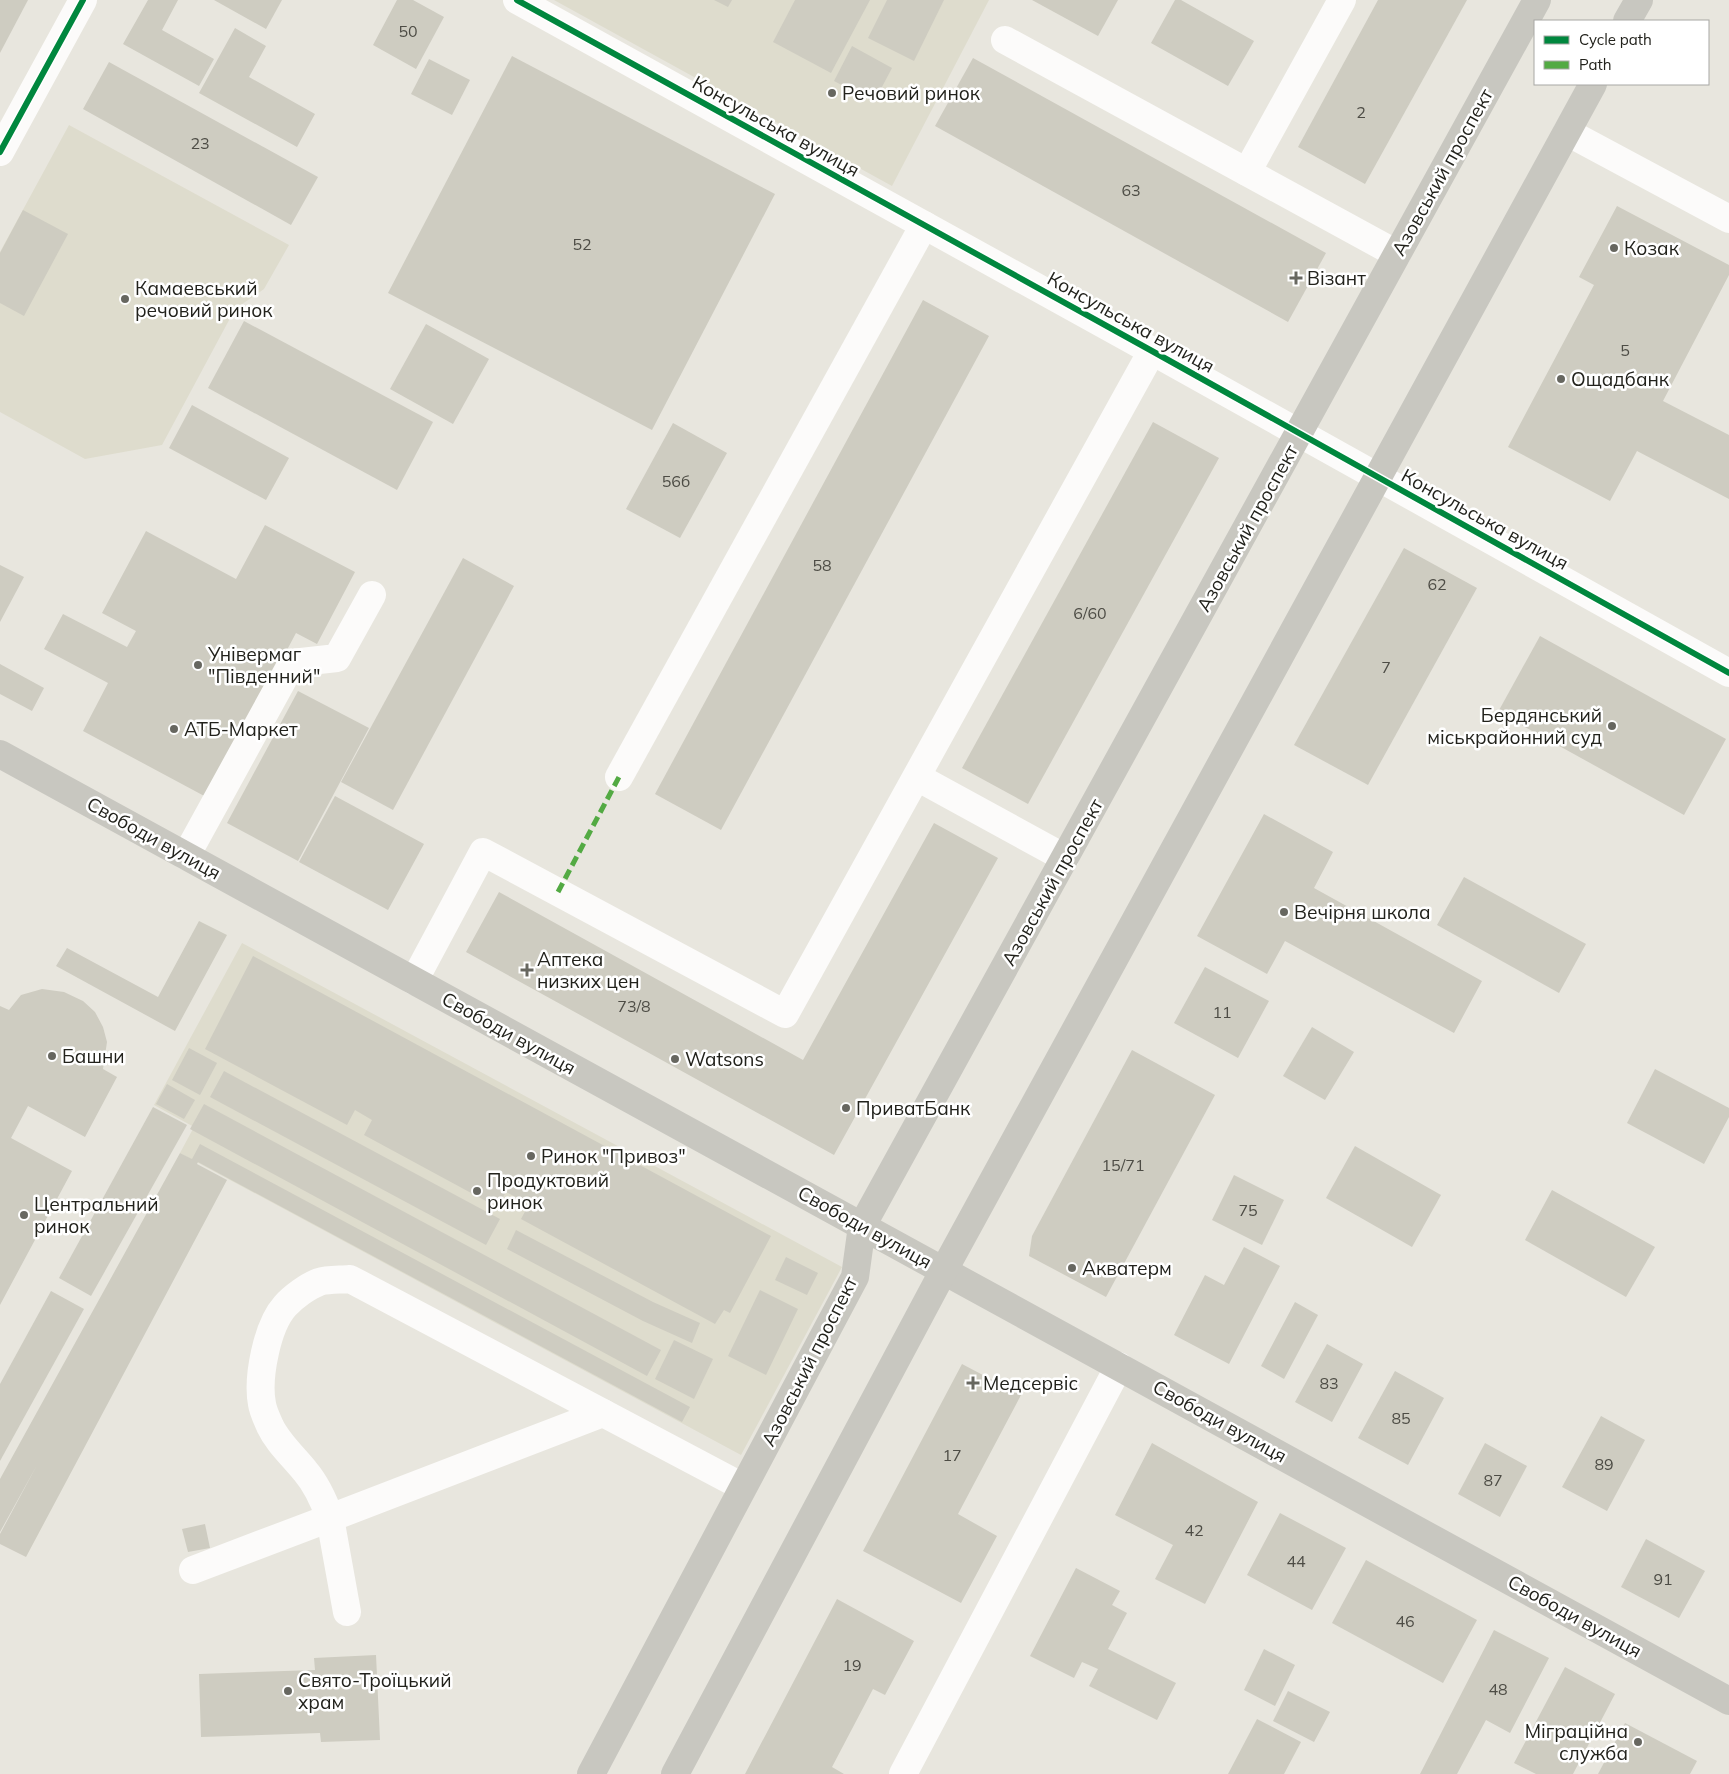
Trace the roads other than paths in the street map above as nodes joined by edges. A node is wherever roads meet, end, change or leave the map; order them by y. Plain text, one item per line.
1 (82, 0) edge
2 (517, 0) edge
3 (1342, 0) edge
4 (1537, 0) edge
5 (1639, 0) edge
6 (1628, 20) edge
7 (1005, 40) dead end
8 (1592, 85) edge
9 (1566, 132) junction
10 (0, 152) edge
11 (1247, 172) junction
12 (1729, 219) edge
13 (924, 225) junction
14 (1397, 254) junction
15 (1152, 351) junction
16 (1299, 433) junction
17 (1378, 477) junction
18 (372, 595) dead end
19 (1729, 673) edge
20 (0, 754) edge
21 (917, 776) junction
22 (619, 778) dead end
23 (186, 856) junction
24 (1065, 858) junction
25 (414, 981) junction
26 (862, 1226) junction
27 (944, 1270) junction
28 (1119, 1366) junction
29 (603, 1413) junction
30 (743, 1487) junction
31 (330, 1518) junction
32 (193, 1570) dead end
33 (347, 1612) dead end
34 (1729, 1701) edge
35 (592, 1774) edge
36 (675, 1774) edge
37 (903, 1774) edge

1 - 10 street
2 - 13 street, Консульська вулиця
3 - 11 street
4 - 14 main road, Азовський проспект
5 - 6 main road
7 - 11 street
8 - 9 main road
9 - 12 street
9 - 17 main road
11 - 14 street
13 - 15 street, Консульська вулиця
13 - 22 street
14 - 16 main road, Азовський проспект
15 - 16 street, Консульська вулиця
15 - 21 street
16 - 17 street, Консульська вулиця
16 - 24 main road, Азовський проспект
17 - 19 street, Консульська вулиця
17 - 27 main road
18 - 23 street
20 - 23 main road, Свободи вулиця
21 - 24 street
21 - 25 street
23 - 25 main road, Свободи вулиця
24 - 26 main road, Азовський проспект
25 - 26 main road, Свободи вулиця
26 - 27 main road, Свободи вулиця
26 - 30 main road, Азовський проспект
27 - 28 main road, Свободи вулиця
27 - 36 main road
28 - 34 main road, Свободи вулиця
28 - 37 street
29 - 30 street
29 - 31 street
29 - 31 street
30 - 35 main road, Азовський проспект
31 - 32 street
31 - 33 street

